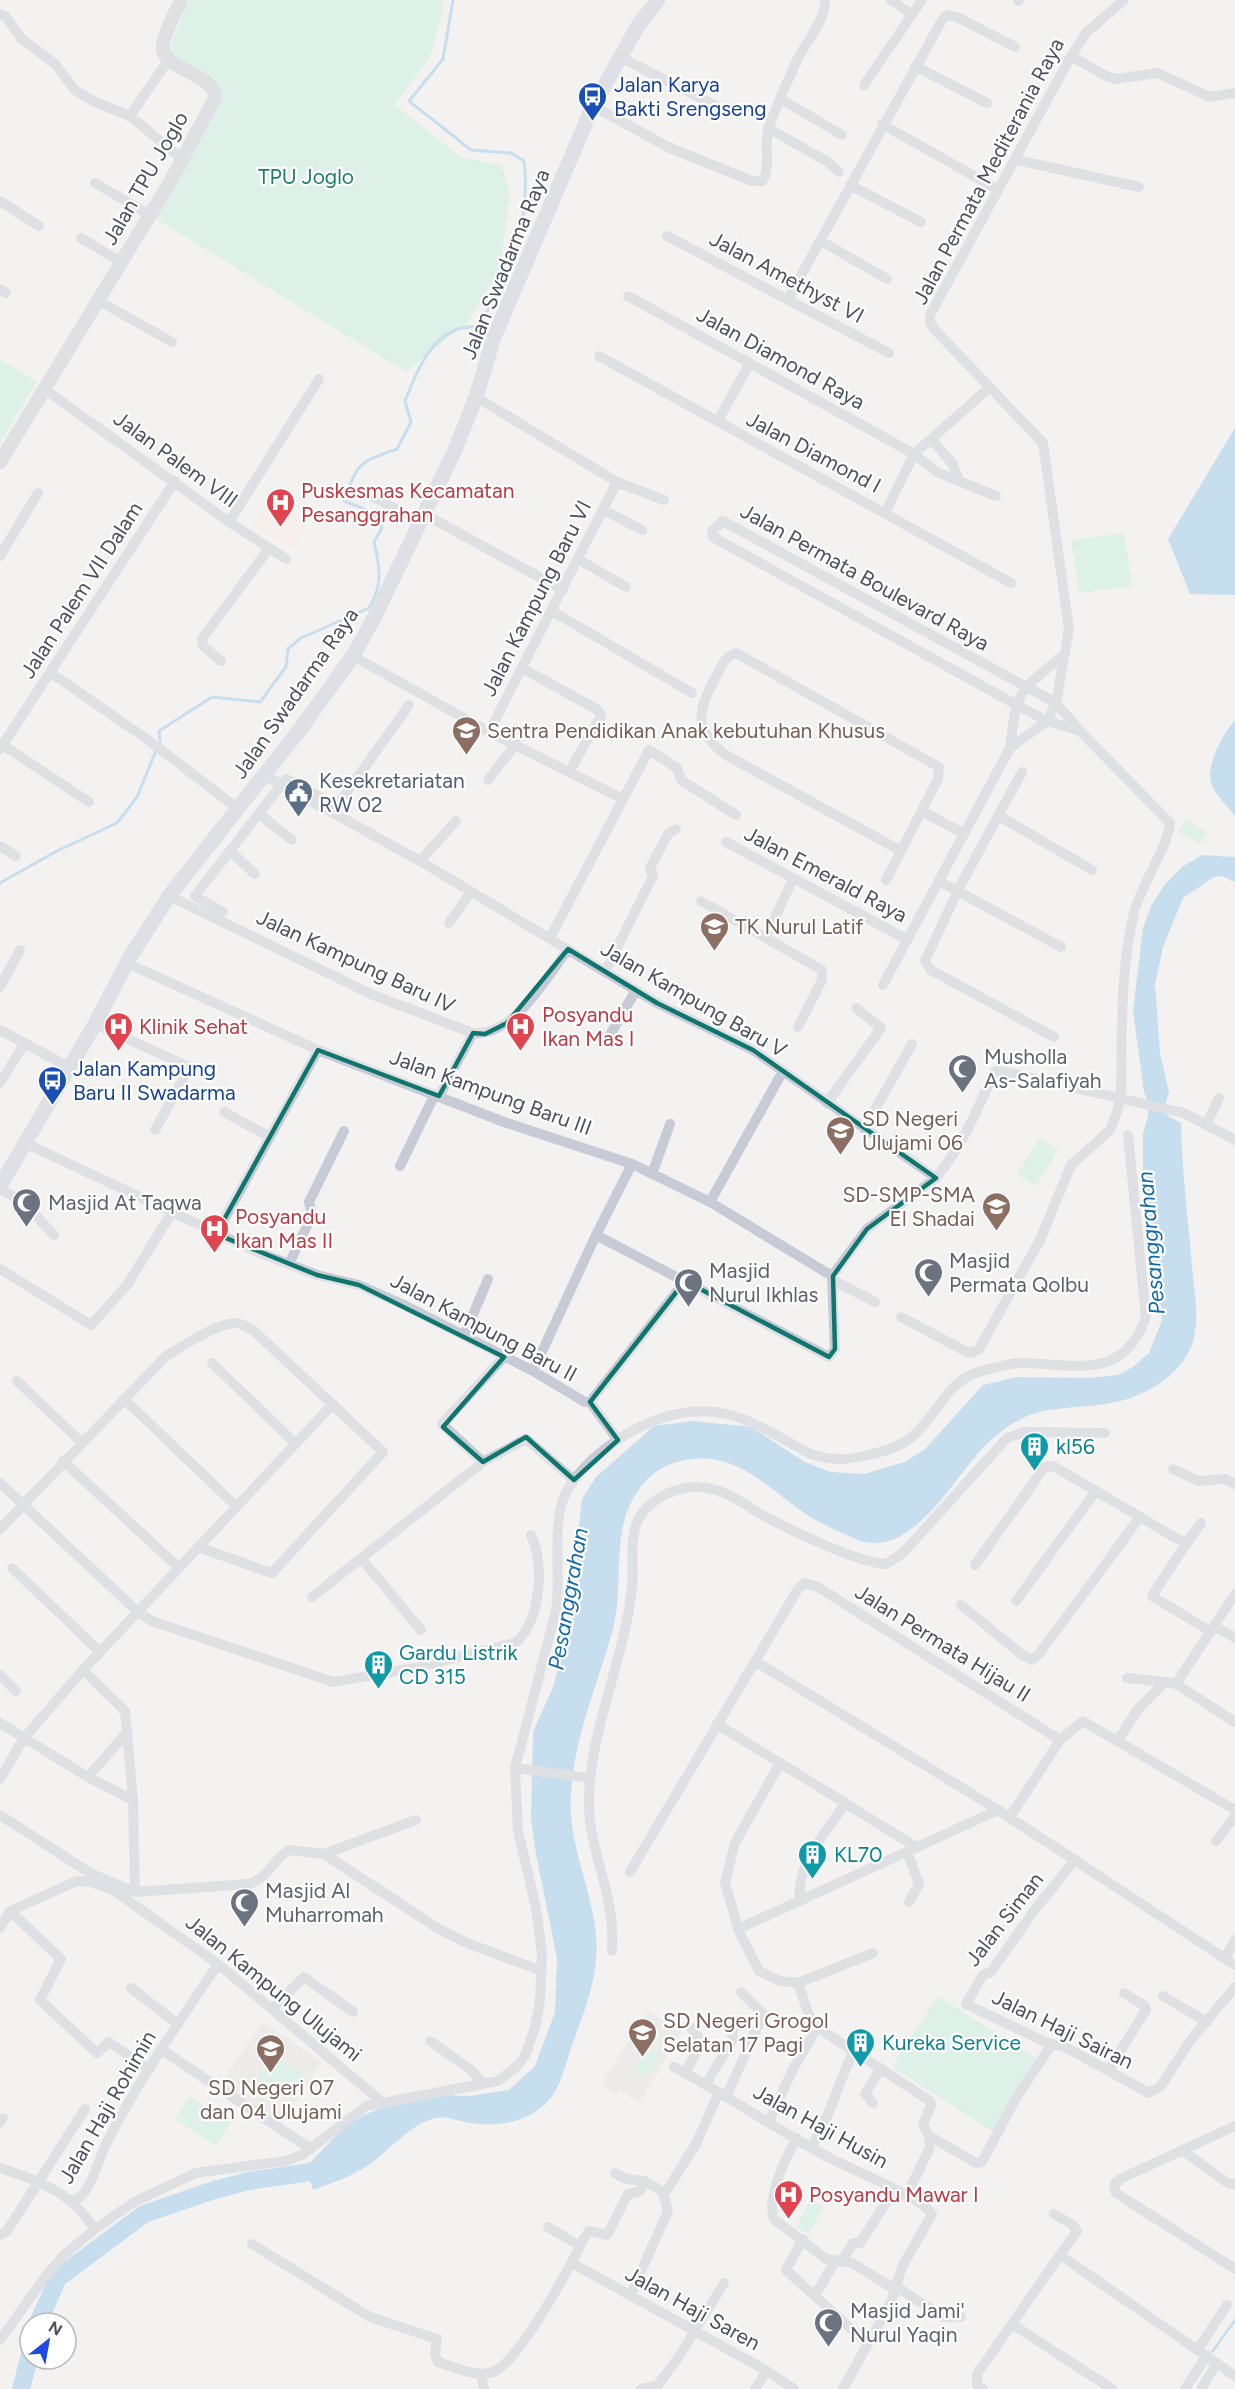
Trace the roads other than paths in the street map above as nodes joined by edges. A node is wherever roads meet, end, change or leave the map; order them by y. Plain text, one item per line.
1 (181, 0) edge
2 (658, 0) edge
3 (825, 0) edge
4 (891, 0) edge
5 (922, 0) edge
6 (1124, 0) edge
7 (0, 14) edge
8 (912, 15) junction
9 (1015, 48) dead end
10 (1071, 56) junction
11 (620, 57) junction
12 (169, 59) junction
13 (915, 66) junction
14 (864, 85) dead end
15 (1235, 93) edge
16 (781, 99) junction
17 (987, 103) dead end
18 (593, 106) junction
19 (728, 112) dead end
20 (130, 116) junction
21 (882, 124) junction
22 (768, 128) junction
23 (842, 135) dead end
24 (183, 160) junction
25 (1017, 160) junction
26 (839, 172) dead end
27 (95, 183) dead end
28 (850, 185) junction
29 (1139, 187) dead end
30 (997, 189) junction
31 (0, 201) edge
32 (150, 215) junction
33 (921, 222) dead end
34 (39, 226) dead end
35 (667, 236) dead end
36 (81, 238) dead end
37 (821, 241) junction
38 (121, 262) junction
39 (887, 279) dead end
40 (628, 296) dead end
41 (788, 299) junction
42 (99, 300) junction
43 (172, 342) dead end
44 (889, 353) dead end
45 (599, 356) dead end
46 (750, 363) junction
47 (319, 379) dead end
48 (43, 388) junction
49 (989, 388) junction
50 (476, 397) junction
51 (717, 422) junction
52 (931, 439) junction
53 (914, 454) junction
54 (0, 462) edge
55 (959, 480) junction
56 (174, 481) junction
57 (617, 482) junction
58 (364, 492) dead end
59 (38, 493) dead end
60 (996, 496) dead end
61 (664, 500) dead end
62 (604, 510) junction
63 (885, 513) junction
64 (422, 518) junction
65 (229, 522) junction
66 (642, 530) dead end
67 (269, 548) junction
68 (0, 556) edge
69 (286, 559) dead end
70 (578, 559) junction
71 (1011, 583) dead end
72 (626, 587) dead end
73 (563, 590) junction
74 (552, 611) junction
75 (352, 656) junction
76 (1063, 656) junction
77 (220, 661) dead end
78 (522, 668) junction
79 (51, 673) junction
80 (1024, 687) junction
81 (692, 693) dead end
82 (1056, 703) junction
83 (1015, 704) junction
84 (409, 705) dead end
85 (1047, 721) junction
86 (1080, 731) junction
87 (489, 732) junction
88 (516, 744) junction
89 (1, 746) edge
90 (1010, 748) junction
91 (569, 772) junction
92 (1022, 772) dead end
93 (266, 776) junction
94 (488, 780) dead end
95 (282, 784) junction
96 (622, 799) junction
97 (88, 802) dead end
98 (237, 808) junction
99 (922, 811) junction
100 (259, 814) junction
101 (736, 815) dead end
102 (999, 816) junction
103 (456, 821) dead end
104 (676, 829) dead end
105 (964, 834) junction
106 (292, 840) dead end
107 (726, 842) dead end
108 (0, 846) edge
109 (230, 851) junction
110 (901, 851) junction
111 (16, 856) dead end
112 (420, 861) junction
113 (1092, 870) dead end
114 (255, 874) dead end
115 (793, 879) junction
116 (886, 880) dead end
117 (939, 881) junction
118 (958, 890) junction
119 (470, 893) junction
120 (169, 896) junction
121 (701, 901) dead end
122 (223, 912) dead end
123 (449, 923) dead end
124 (766, 937) junction
125 (550, 938) junction
126 (908, 940) junction
127 (1061, 946) dead end
128 (568, 949) junction
129 (20, 950) dead end
130 (127, 963) junction
131 (605, 972) junction
132 (883, 986) dead end
133 (0, 987) edge
134 (636, 990) junction
135 (856, 1008) dead end
136 (95, 1024) junction
137 (798, 1027) dead end
138 (0, 1030) edge
139 (473, 1033) junction
140 (1054, 1037) dead end
141 (606, 1042) dead end
142 (24, 1044) junction
143 (912, 1044) dead end
144 (318, 1050) junction
145 (69, 1067) junction
146 (783, 1071) junction
147 (0, 1083) edge
148 (437, 1095) junction
149 (1219, 1098) dead end
150 (827, 1103) junction
151 (224, 1112) dead end
152 (1207, 1123) junction
153 (670, 1124) dead end
154 (864, 1129) junction
155 (155, 1130) dead end
156 (344, 1131) dead end
157 (1128, 1135) dead end
158 (270, 1137) junction
159 (1235, 1140) edge
160 (25, 1143) junction
161 (632, 1164) junction
162 (400, 1166) dead end
163 (652, 1174) junction
164 (936, 1178) junction
165 (0, 1187) edge
166 (710, 1202) junction
167 (171, 1214) junction
168 (216, 1234) junction
169 (54, 1235) dead end
170 (596, 1235) junction
171 (289, 1264) junction
172 (0, 1269) edge
173 (833, 1278) junction
174 (488, 1279) dead end
175 (685, 1281) junction
176 (875, 1302) dead end
177 (901, 1317) dead end
178 (464, 1336) junction
179 (504, 1357) junction
180 (212, 1363) dead end
181 (533, 1371) junction
182 (17, 1381) dead end
183 (123, 1399) junction
184 (590, 1402) junction
185 (333, 1404) junction
186 (1105, 1433) dead end
187 (618, 1440) junction
188 (81, 1442) junction
189 (296, 1444) junction
190 (63, 1461) junction
191 (483, 1462) junction
192 (1173, 1469) dead end
193 (574, 1480) junction
194 (0, 1483) edge
195 (1235, 1484) edge
196 (1095, 1492) junction
197 (22, 1504) junction
198 (236, 1506) junction
199 (1140, 1517) junction
200 (1201, 1523) dead end
201 (0, 1529) edge
202 (531, 1535) dead end
203 (1186, 1544) junction
204 (198, 1547) junction
205 (361, 1558) junction
206 (975, 1565) dead end
207 (178, 1567) junction
208 (12, 1568) dead end
209 (1235, 1594) edge
210 (312, 1597) dead end
211 (1016, 1601) dead end
212 (961, 1605) dead end
213 (137, 1611) junction
214 (1211, 1628) junction
215 (421, 1630) dead end
216 (1235, 1638) edge
217 (99, 1651) junction
218 (755, 1661) junction
219 (83, 1670) junction
220 (0, 1675) edge
221 (1127, 1678) dead end
222 (1170, 1683) junction
223 (16, 1691) dead end
224 (1235, 1722) edge
225 (0, 1723) edge
226 (717, 1724) junction
227 (128, 1731) junction
228 (24, 1738) junction
229 (1060, 1740) junction
230 (1117, 1742) junction
231 (780, 1763) junction
232 (518, 1768) junction
233 (88, 1777) junction
234 (588, 1778) junction
235 (0, 1779) edge
236 (133, 1800) junction
237 (845, 1803) junction
238 (998, 1810) junction
239 (1235, 1810) edge
240 (0, 1815) edge
241 (1235, 1816) edge
242 (1010, 1817) junction
243 (416, 1820) dead end
244 (1216, 1841) dead end
245 (912, 1850) junction
246 (324, 1854) junction
247 (1075, 1860) junction
248 (630, 1872) dead end
249 (140, 1892) junction
250 (800, 1901) junction
251 (909, 1902) dead end
252 (10, 1911) junction
253 (0, 1928) edge
254 (738, 1929) junction
255 (1235, 1940) edge
256 (612, 1951) dead end
257 (873, 1953) dead end
258 (1225, 1958) junction
259 (218, 1964) junction
260 (1235, 1965) edge
261 (542, 1971) junction
262 (798, 1983) junction
263 (131, 1988) dead end
264 (1235, 1988) edge
265 (741, 1992) dead end
266 (1124, 1993) dead end
267 (1163, 1996) dead end
268 (966, 2004) joint
269 (272, 2009) junction
270 (353, 2012) dead end
271 (1207, 2022) junction
272 (178, 2024) junction
273 (690, 2026) dead end
274 (733, 2026) dead end
275 (818, 2028) junction
276 (430, 2041) dead end
277 (1052, 2044) junction
278 (162, 2050) junction
279 (854, 2050) junction
280 (674, 2067) dead end
281 (883, 2069) junction
282 (149, 2070) junction
283 (1108, 2071) junction
284 (685, 2073) junction
285 (482, 2083) junction
286 (706, 2084) junction
287 (723, 2094) junction
288 (382, 2102) junction
289 (873, 2103) dead end
290 (85, 2109) dead end
291 (769, 2121) junction
292 (1235, 2126) edge
293 (928, 2135) junction
294 (796, 2138) junction
295 (811, 2147) junction
296 (311, 2149) junction
297 (1182, 2150) junction
298 (0, 2168) edge
299 (615, 2173) dead end
300 (36, 2181) junction
301 (645, 2181) junction
302 (1235, 2184) edge
303 (894, 2190) junction
304 (663, 2192) junction
305 (906, 2197) junction
306 (71, 2201) junction
307 (1054, 2214) dead end
308 (548, 2227) dead end
309 (95, 2229) junction
310 (0, 2235) edge
311 (803, 2240) junction
312 (252, 2244) dead end
313 (580, 2245) junction
314 (1060, 2255) junction
315 (838, 2262) junction
316 (572, 2263) junction
317 (1235, 2269) edge
318 (724, 2283) dead end
319 (896, 2288) junction
320 (815, 2295) junction
321 (630, 2296) junction
322 (1227, 2305) dead end
323 (961, 2317) dead end
324 (1012, 2324) junction
325 (694, 2332) junction
326 (0, 2340) edge
327 (867, 2343) junction
328 (1202, 2352) junction
329 (1217, 2363) junction
330 (767, 2371) junction
331 (481, 2374) junction
332 (1235, 2376) edge
333 (658, 2388) edge
334 (484, 2389) edge
335 (641, 2389) edge
336 (755, 2389) edge
337 (794, 2389) edge
338 (843, 2389) edge
339 (983, 2389) edge
340 (1112, 2389) edge
341 (1185, 2389) edge
342 (1201, 2389) edge

1 - 12 street
2 - 11 main road, Jalan Swadarma Raya
3 - 16 street
4 - 8 street
5 - 8 street
6 - 10 street, Jalan Permata Mediterania Raya
7 - 20 street
8 - 14 street
9 - 13 street
10 - 15 street
10 - 25 street, Jalan Permata Mediterania Raya
11 - 18 main road, Jalan Swadarma Raya
11 - 19 street
12 - 20 street
12 - 24 street, Jalan TPU Joglo
13 - 17 street
13 - 21 street
16 - 22 street
16 - 23 street
18 - 22 street
18 - 50 main road, Jalan Swadarma Raya
20 - 24 street
21 - 28 street
21 - 30 street
22 - 26 street
24 - 32 street, Jalan TPU Joglo
25 - 29 street
25 - 30 street, Jalan Permata Mediterania Raya
27 - 32 street
28 - 33 street
28 - 37 street
30 - 49 street, Jalan Permata Mediterania Raya
31 - 34 street
32 - 38 street, Jalan TPU Joglo
35 - 41 street, Jalan Amethyst VI
36 - 38 street
37 - 39 street
37 - 41 street
38 - 42 street, Jalan TPU Joglo
40 - 46 street, Jalan Diamond Raya
41 - 44 street, Jalan Amethyst VI
42 - 43 street
42 - 48 street, Jalan TPU Joglo
45 - 51 street, Jalan Diamond I
46 - 51 street
46 - 53 street, Jalan Diamond Raya
47 - 65 street
48 - 54 street, Jalan TPU Joglo
48 - 56 street, Jalan Palem VIII
49 - 52 street
49 - 76 street, Jalan Permata Mediterania Raya
50 - 57 street
50 - 64 main road, Jalan Swadarma Raya
51 - 63 street, Jalan Diamond I
52 - 53 street
52 - 55 street
53 - 55 street, Jalan Diamond Raya
53 - 63 street
55 - 60 street, Jalan Diamond Raya
56 - 65 street, Jalan Palem VIII
56 - 79 street, Jalan Palem VII Dalam
57 - 61 street
57 - 62 street, Jalan Kampung Baru VI
58 - 64 street
59 - 68 street
62 - 66 street
62 - 70 street, Jalan Kampung Baru VI
63 - 71 street, Jalan Diamond I
64 - 73 street
64 - 75 main road, Jalan Swadarma Raya
65 - 67 street, Jalan Palem VIII
67 - 69 street, Jalan Palem VIII
67 - 77 street
70 - 72 street
70 - 73 street, Jalan Kampung Baru VI
73 - 74 street, Jalan Kampung Baru VI
74 - 78 street, Jalan Kampung Baru VI
74 - 81 street
75 - 87 street, Jalan Kampung Baru VI
75 - 93 main road, Jalan Swadarma Raya
76 - 80 street
76 - 82 street, Jalan Permata Mediterania Raya
78 - 87 street, Jalan Kampung Baru VI
78 - 91 street
79 - 89 street, Jalan Palem VII Dalam
79 - 98 street
80 - 82 street, Jalan Permata Boulevard Raya
80 - 83 street
80 - 83 street, Jalan Permata Boulevard Raya
82 - 85 street, Jalan Permata Mediterania Raya
82 - 86 street, Jalan Permata Boulevard Raya
83 - 85 street, Jalan Permata Boulevard Raya
83 - 90 street
84 - 95 street
85 - 86 street, Jalan Permata Boulevard Raya
85 - 90 street
86 - 177 street, Jalan Permata Boulevard Raya, bridge
87 - 88 street, Jalan Kampung Baru VI
88 - 91 street, Jalan Kampung Baru VI
88 - 94 street
89 - 97 street
90 - 105 street
91 - 96 street, Jalan Kampung Baru VI
92 - 102 street
93 - 95 street, Jalan Kampung Baru V
93 - 98 main road, Jalan Swadarma Raya
95 - 100 street
95 - 112 street, Jalan Kampung Baru V
96 - 101 street
96 - 125 street
98 - 120 main road, Jalan Swadarma Raya
99 - 105 street
99 - 110 street
99 - 110 street
100 - 106 street
100 - 109 street
102 - 113 street
102 - 118 street
103 - 112 street
104 - 131 street
105 - 117 street
107 - 115 street, Jalan Emerald Raya
108 - 111 street
109 - 114 street
109 - 122 street
110 - 116 street
112 - 119 street, Jalan Kampung Baru V
115 - 124 street
115 - 126 street, Jalan Emerald Raya
117 - 118 street
117 - 126 street
118 - 127 street
118 - 140 street
119 - 123 street
119 - 125 street, Jalan Kampung Baru V
120 - 130 main road, Jalan Swadarma Raya
120 - 139 street, Jalan Kampung Baru IV
121 - 124 street
124 - 137 street
125 - 128 street, Jalan Kampung Baru V
126 - 132 street
128 - 131 street, Jalan Kampung Baru V
128 - 139 street, Jalan Kampung Baru IV
129 - 133 street
130 - 136 main road, Jalan Swadarma Raya
130 - 144 street, Jalan Kampung Baru III
131 - 134 street, Jalan Kampung Baru V
134 - 141 street
134 - 146 street, Jalan Kampung Baru V
135 - 150 street
136 - 145 main road, Jalan Swadarma Raya
136 - 155 street
138 - 142 street
139 - 148 street
142 - 145 street
142 - 147 street
143 - 154 street
144 - 148 street, Jalan Kampung Baru III
144 - 158 street
145 - 160 main road, Jalan Swadarma Raya
146 - 150 street, Jalan Kampung Baru V
146 - 166 street
148 - 161 street, Jalan Kampung Baru III
148 - 162 street
149 - 152 street
150 - 154 street, Jalan Kampung Baru V
151 - 158 street
152 - 159 street
152 - 164 street
153 - 163 street
154 - 164 street, Jalan Kampung Baru V
156 - 171 street
157 - 187 street
158 - 168 street
160 - 165 main road, Jalan Swadarma Raya
160 - 167 street, Jalan Kampung Baru II
161 - 163 street, Jalan Kampung Baru III
161 - 170 street
163 - 166 street, Jalan Kampung Baru III
164 - 173 street
165 - 169 street
166 - 173 street, Jalan Kampung Baru III
167 - 168 street, Jalan Kampung Baru II
167 - 172 street
168 - 171 street, Jalan Kampung Baru II
170 - 175 street
170 - 181 street
171 - 178 street, Jalan Kampung Baru II
173 - 175 street
173 - 176 street, Jalan Kampung Baru III
174 - 178 street
175 - 184 street, Jalan Kampung Baru II
178 - 179 street, Jalan Kampung Baru II
179 - 181 street, Jalan Kampung Baru II
179 - 191 street
180 - 189 street
181 - 184 street, Jalan Kampung Baru II
182 - 188 street
183 - 185 street
183 - 188 street
183 - 198 street
184 - 187 street
185 - 189 street
185 - 204 street
186 - 234 street
187 - 193 street
188 - 190 street
189 - 198 street
190 - 197 street
190 - 207 street
191 - 193 street
191 - 205 street
192 - 195 street
193 - 232 street
194 - 197 street
196 - 199 street
196 - 206 street
196 - 211 street
197 - 201 street
197 - 213 street
198 - 204 street
199 - 203 street
199 - 212 street
200 - 203 street
202 - 213 street
203 - 214 street
204 - 207 street
205 - 210 street
205 - 215 street
207 - 213 street
208 - 217 street
209 - 214 street
213 - 217 street
214 - 216 street
214 - 222 street
217 - 219 street
218 - 226 street, Jalan Permata Hijau II
218 - 229 street, Jalan Permata Hijau II
218 - 238 street
219 - 227 street
219 - 228 street
220 - 223 street
221 - 222 street
222 - 224 street
222 - 230 street
225 - 228 street
226 - 231 street
226 - 248 street, Jalan Permata Hijau II
227 - 233 street
227 - 236 street
228 - 233 street
228 - 235 street
229 - 230 street
229 - 242 street
230 - 239 street
231 - 237 street
231 - 254 street
232 - 234 street
232 - 261 street
233 - 236 street
234 - 256 street
236 - 249 street
237 - 245 street
237 - 250 street
238 - 242 street
238 - 245 street
240 - 249 street
241 - 244 street
242 - 247 street
243 - 246 street
245 - 250 street
245 - 251 street
246 - 249 street
246 - 261 street
247 - 258 street
247 - 268 street, Jalan Siman
250 - 254 street
252 - 253 street
252 - 259 street, Jalan Kampung Ulujami
252 - 282 street
254 - 262 street
255 - 258 street
257 - 262 street
258 - 260 street
259 - 269 street, Jalan Kampung Ulujami
259 - 272 street, Jalan Haji Rohimin
261 - 285 street
262 - 275 street
263 - 272 street
264 - 271 street, Jalan Haji Sairan
265 - 287 street
266 - 283 street
267 - 271 street
268 - 277 street, Jalan Haji Sairan
269 - 270 street
269 - 288 street, Jalan Kampung Ulujami
271 - 283 street, Jalan Haji Sairan
272 - 278 street, Jalan Haji Rohimin
273 - 284 street
274 - 286 street
275 - 279 street
275 - 291 street
276 - 285 street
277 - 283 street, Jalan Haji Sairan
277 - 293 street
278 - 282 street, Jalan Haji Rohimin
278 - 296 street
279 - 281 street
279 - 295 street
280 - 284 street, Jalan Haji Husin
281 - 289 street
281 - 293 street
282 - 306 street, Jalan Haji Rohimin
284 - 286 street, Jalan Haji Husin
285 - 288 street
286 - 287 street, Jalan Haji Husin
287 - 291 street, Jalan Haji Husin
287 - 304 street
288 - 296 street
290 - 300 street
291 - 294 street, Jalan Haji Husin
292 - 297 street
293 - 305 street
294 - 295 street, Jalan Haji Husin
294 - 311 street
295 - 303 street, Jalan Haji Husin
296 - 309 street
297 - 302 street
297 - 317 street
298 - 300 street, Jalan Haji Rohimin
299 - 301 street
300 - 306 street, Jalan Haji Rohimin
300 - 310 street
301 - 304 street
301 - 313 street
303 - 305 street, Jalan Haji Husin
303 - 315 street
304 - 321 street
305 - 319 street, Jalan Haji Husin
306 - 309 street
307 - 314 street
308 - 313 street
309 - 326 street
311 - 315 street
311 - 320 street
312 - 331 street
313 - 316 street
314 - 324 street
314 - 328 street
315 - 319 street
315 - 320 street
316 - 321 street, Jalan Haji Saren
316 - 331 street
318 - 325 street
319 - 323 street
319 - 327 street, Jalan Haji Husin
320 - 327 street
321 - 325 street, Jalan Haji Saren
322 - 328 street
324 - 339 street
324 - 340 street
325 - 330 street, Jalan Haji Saren
325 - 333 street
327 - 338 street, Jalan Haji Husin
328 - 329 street
328 - 341 street
329 - 332 street
329 - 342 street
330 - 336 street
330 - 337 street, Jalan Haji Saren
331 - 334 street
333 - 335 street

